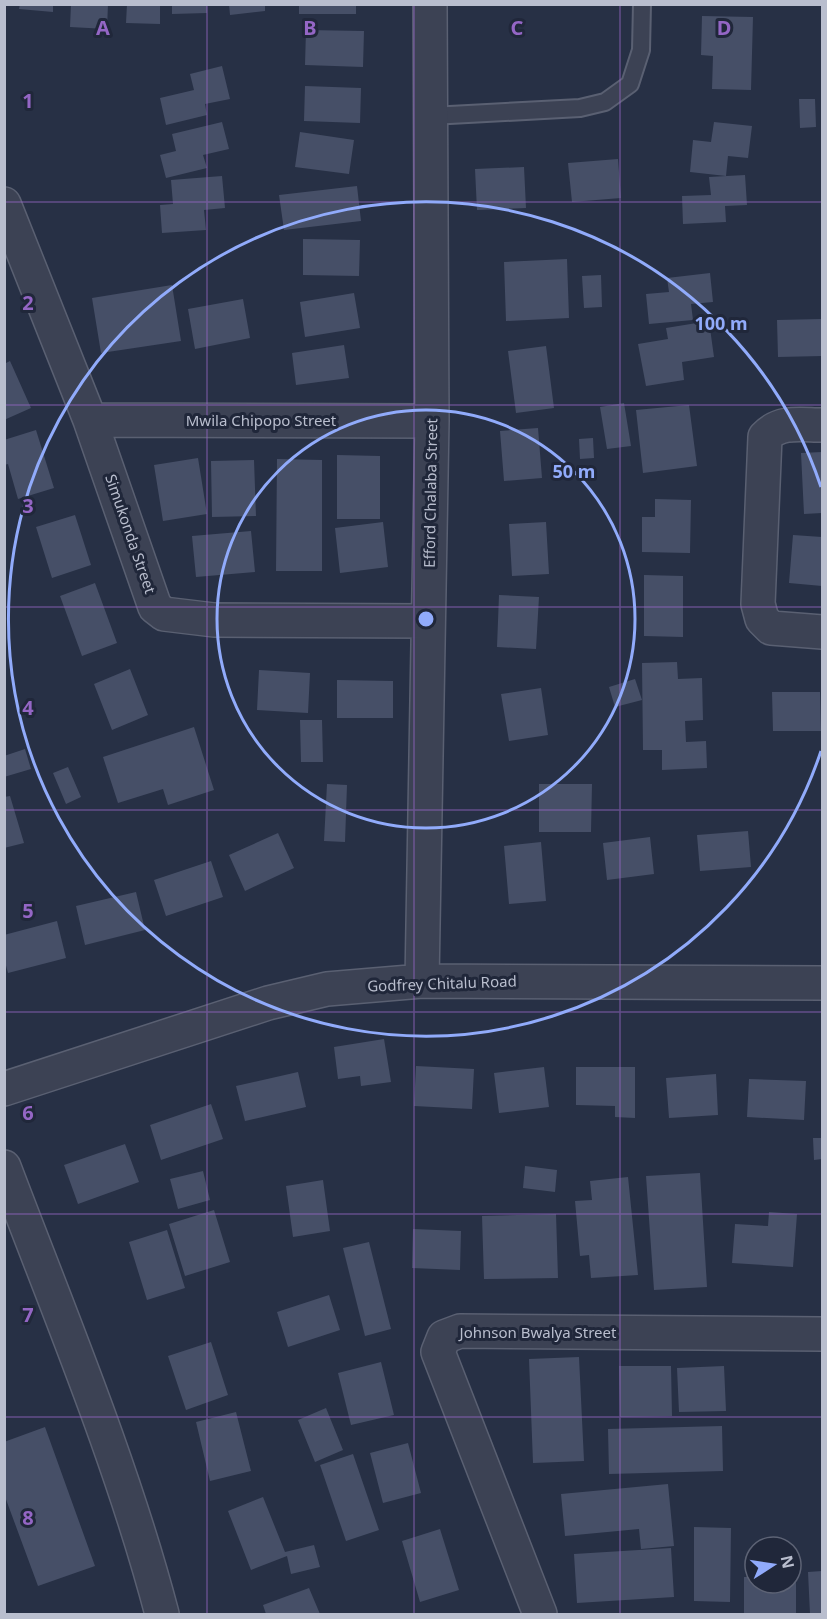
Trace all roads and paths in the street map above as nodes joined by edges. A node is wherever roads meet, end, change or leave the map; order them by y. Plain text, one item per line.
1 (430, 4) edge
2 (642, 4) edge
3 (431, 116) junction
4 (4, 204) edge
5 (90, 420) junction
6 (432, 421) junction
7 (822, 425) edge
8 (428, 621) junction
9 (822, 632) edge
10 (422, 981) junction
11 (822, 983) edge
12 (4, 1089) edge
13 (4, 1167) edge
14 (822, 1334) edge
15 (162, 1614) edge
16 (540, 1614) edge

1 - 3 street, Efford Chalaba Street
2 - 3 lane
3 - 6 street, Efford Chalaba Street
4 - 5 street, Simukonda Street
5 - 6 street, Mwila Chipopo Street
5 - 8 street, Simukonda Street
6 - 8 street, Efford Chalaba Street
7 - 9 street
8 - 10 street, Efford Chalaba Street
10 - 11 street, Godfrey Chitalu Road
10 - 12 street, Godfrey Chitalu Road
13 - 15 street
14 - 16 street, Johnson Bwalya Street

